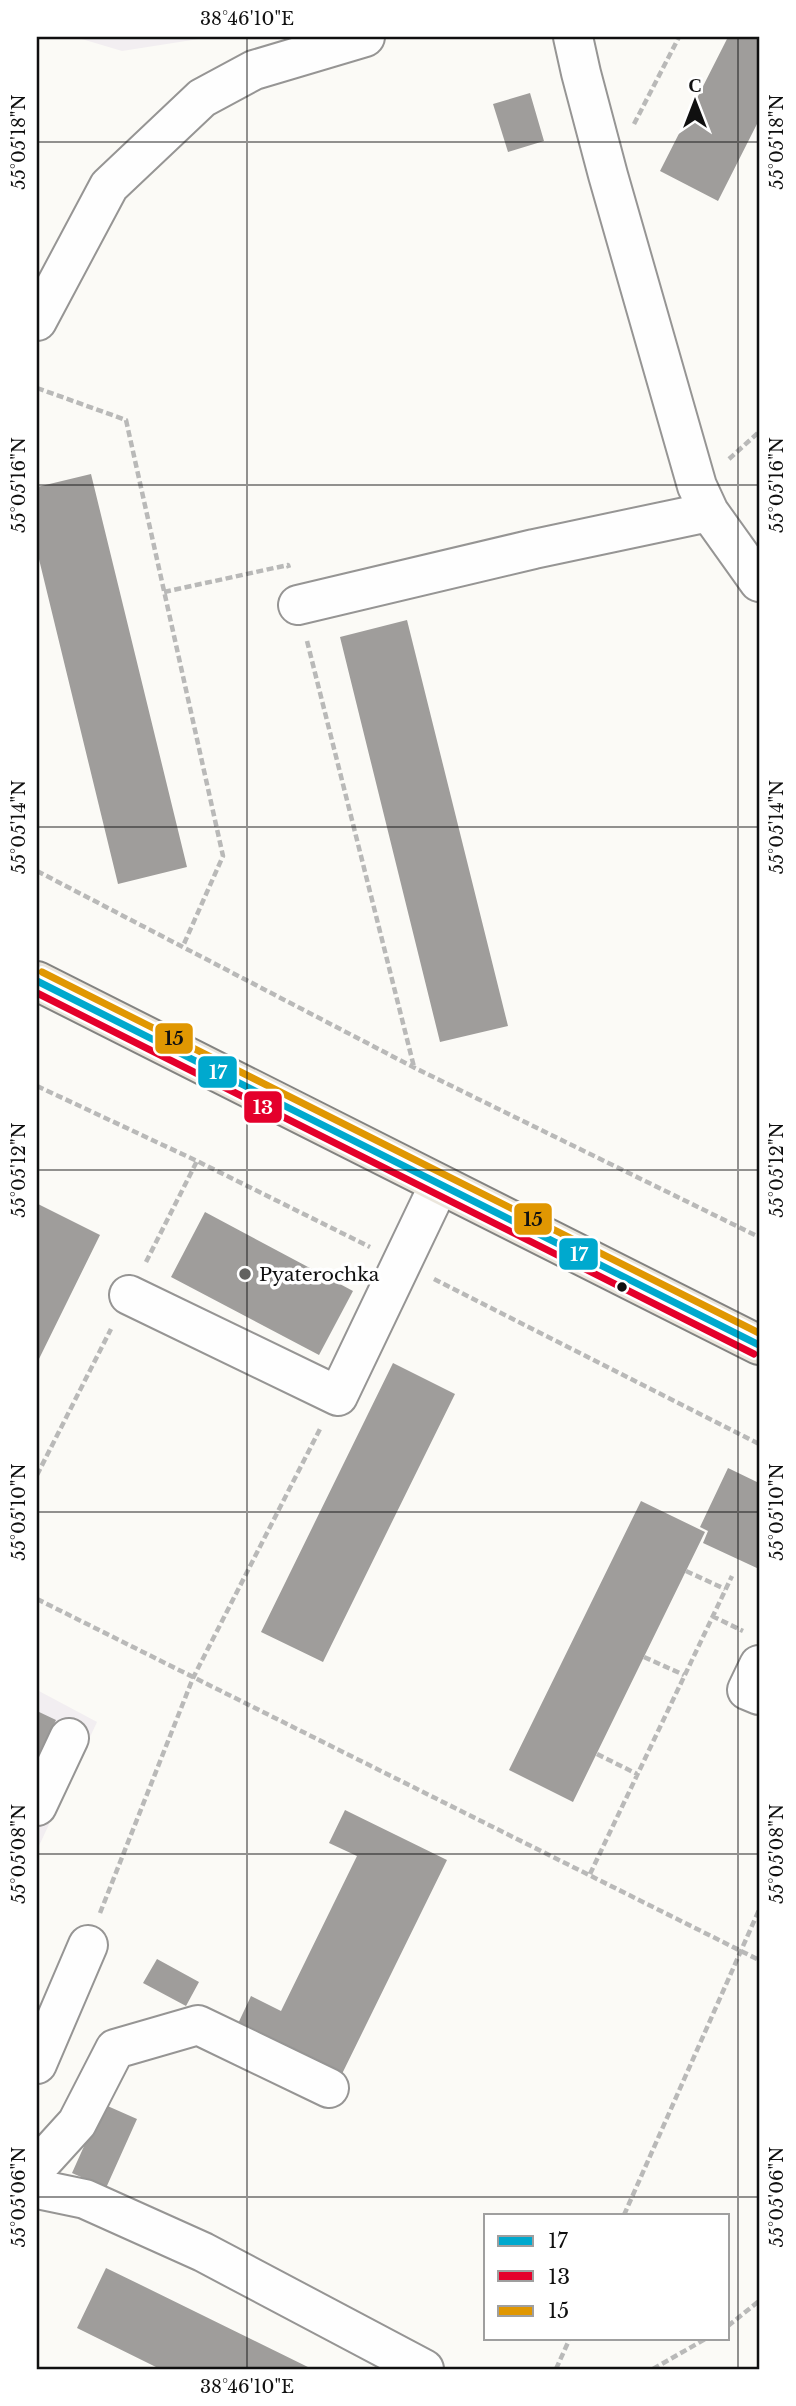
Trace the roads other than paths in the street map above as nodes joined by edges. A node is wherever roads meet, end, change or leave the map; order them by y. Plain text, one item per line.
1 (365, 37) edge
2 (573, 37) edge
3 (37, 321) edge
4 (709, 512) junction
5 (759, 582) edge
6 (298, 605) road end
7 (37, 981) edge
8 (439, 1185) junction
9 (129, 1295) dead end
10 (759, 1345) edge
11 (753, 1649) edge
12 (759, 1695) edge
13 (69, 1738) dead end
14 (37, 1806) edge
15 (88, 1945) road end
16 (37, 2064) edge
17 (329, 2088) dead end
18 (37, 2167) edge
19 (37, 2189) edge
20 (424, 2369) edge

1 - 3 street
2 - 4 street
4 - 5 street
4 - 6 street
7 - 8 main road
8 - 9 street
8 - 10 main road
11 - 12 street
13 - 14 street
15 - 16 street
17 - 18 street
19 - 20 street

